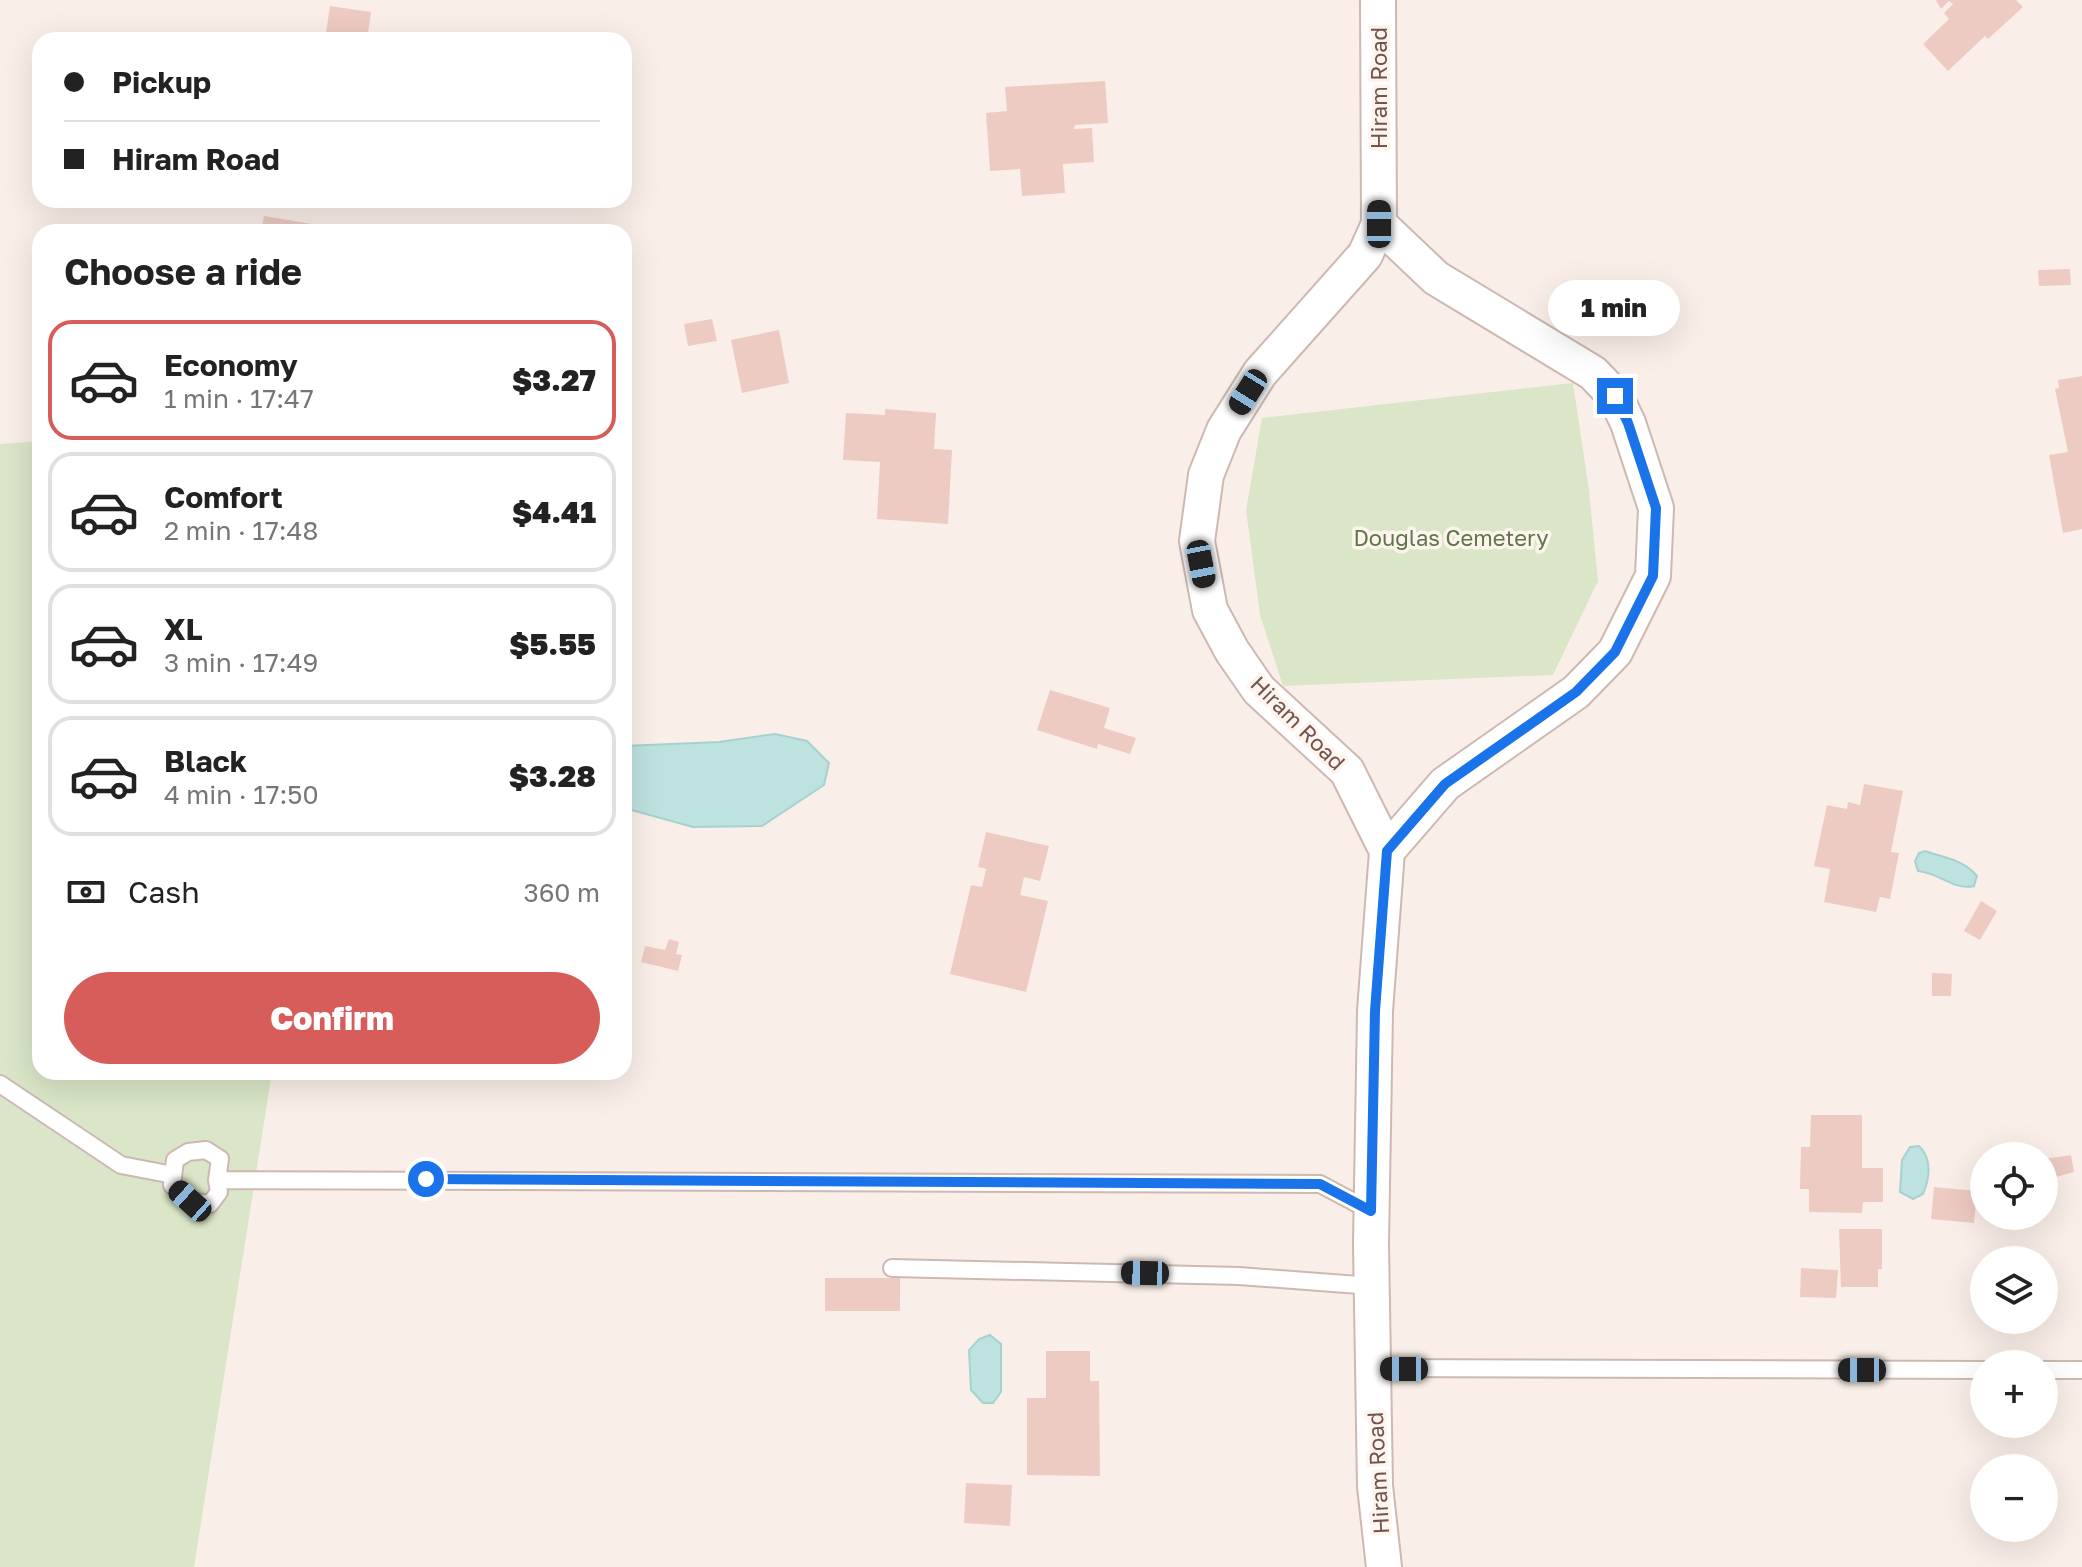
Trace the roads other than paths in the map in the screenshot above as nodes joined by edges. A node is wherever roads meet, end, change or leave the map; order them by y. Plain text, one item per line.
1 (1378, 0) edge
2 (1379, 224) junction
3 (1387, 851) junction
4 (0, 1084) edge
5 (173, 1175) junction
6 (217, 1180) junction
7 (1371, 1211) junction
8 (892, 1268) dead end
9 (1372, 1286) junction
10 (1373, 1368) junction
11 (1970, 1370) edge
12 (2058, 1370) edge
13 (2082, 1370) edge
14 (1384, 1567) edge

1 - 2 street, Hiram Road
2 - 3 street, Hiram Road
2 - 3 street
3 - 7 street, Hiram Road
4 - 5 lane
5 - 6 lane
5 - 6 lane
6 - 7 lane
7 - 9 street, Hiram Road
8 - 9 lane
9 - 10 street, Hiram Road
10 - 11 lane
10 - 14 street, Hiram Road
12 - 13 lane

